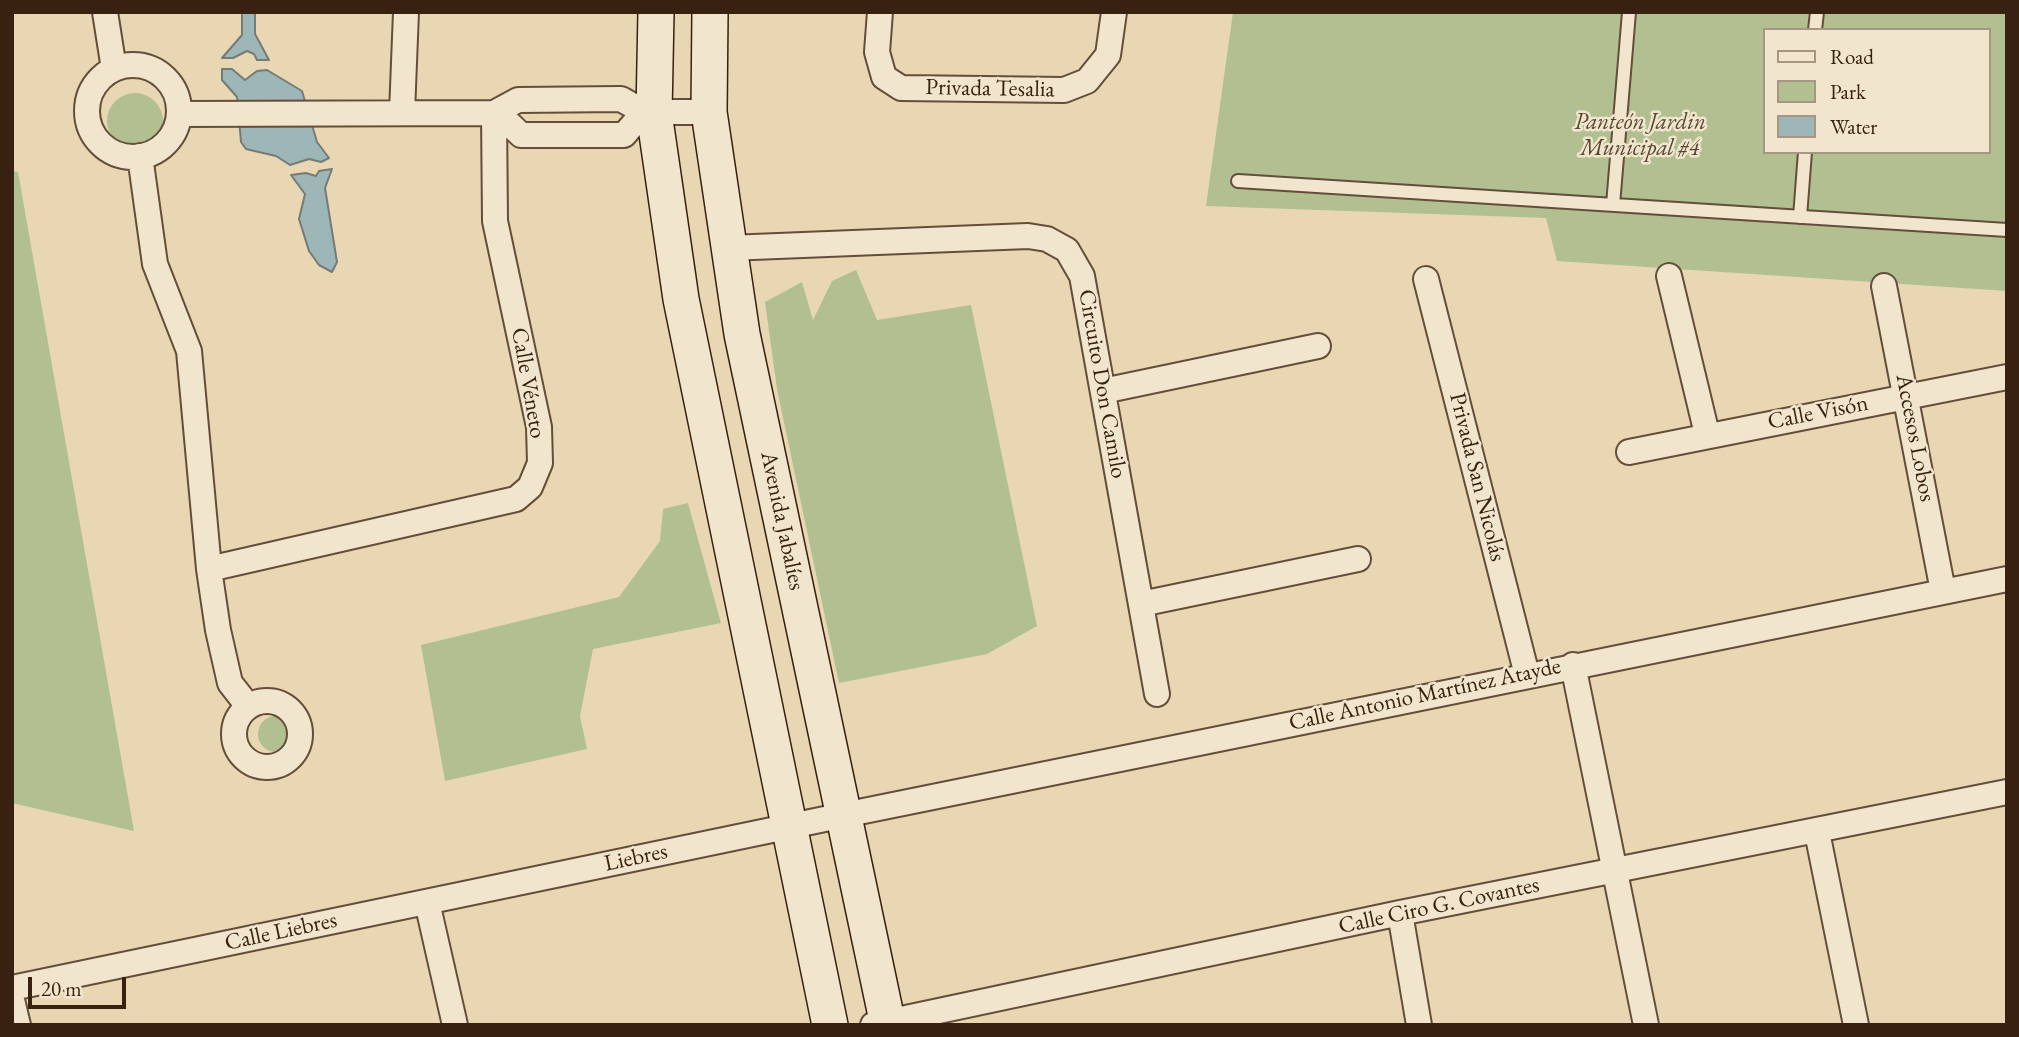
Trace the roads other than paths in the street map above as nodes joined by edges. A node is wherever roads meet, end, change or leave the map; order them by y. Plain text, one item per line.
1 (104, 12) edge
2 (406, 12) edge
3 (656, 12) edge
4 (710, 12) edge
5 (880, 12) edge
6 (1114, 12) edge
7 (1629, 12) edge
8 (114, 69) junction
9 (649, 112) junction
10 (709, 112) junction
11 (402, 113) junction
12 (496, 113) junction
13 (179, 114) junction
14 (1805, 154) edge
15 (140, 156) junction
16 (1238, 181) dead end
17 (1613, 205) junction
18 (1800, 217) junction
19 (2007, 230) edge
20 (728, 248) junction
21 (1669, 276) dead end
22 (1426, 279) dead end
23 (1884, 285) dead end
24 (742, 334) junction
25 (692, 346) junction
26 (1318, 346) dead end
27 (2007, 377) edge
28 (1102, 391) junction
29 (1908, 395) junction
30 (1707, 434) junction
31 (1629, 452) dead end
32 (1358, 559) dead end
33 (209, 569) junction
34 (2007, 579) edge
35 (1943, 591) junction
36 (1141, 604) junction
37 (1573, 665) junction
38 (1527, 675) junction
39 (1157, 694) dead end
40 (248, 706) dead end
41 (2007, 792) edge
42 (845, 815) junction
43 (789, 826) junction
44 (1817, 832) junction
45 (1616, 870) junction
46 (427, 902) junction
47 (1400, 914) junction
48 (12, 988) edge
49 (12, 1000) edge
50 (882, 1024) edge
51 (18, 1025) edge
52 (455, 1025) edge
53 (830, 1025) edge
54 (1419, 1025) edge
55 (1646, 1025) edge
56 (1856, 1025) edge

1 - 8 street
2 - 11 street
3 - 9 street
4 - 10 street, Avenida Jabalíes
5 - 6 street, Privada Tesalia
7 - 17 lane
8 - 13 street
8 - 15 street
9 - 10 street
9 - 12 street
9 - 12 street
9 - 25 street
10 - 20 street, Avenida Jabalíes
11 - 12 street
11 - 13 street
12 - 33 street, Calle Véneto
13 - 15 street
14 - 18 lane
15 - 33 street
16 - 17 lane
17 - 18 lane
18 - 19 lane
20 - 24 street, Avenida Jabalíes
20 - 28 street, Circuito Don Camilo
21 - 30 street
22 - 38 street, Privada San Nicolás
23 - 29 street, Accesos Lobos
24 - 25 street
24 - 42 street, Avenida Jabalíes
25 - 43 street
26 - 28 street
27 - 29 street, Calle Visón
28 - 36 street, Circuito Don Camilo
29 - 30 street, Calle Visón
29 - 35 street, Accesos Lobos
30 - 31 street, Calle Visón
32 - 36 street
33 - 40 street
34 - 35 street, Calle Antonio Martínez Atayde
35 - 37 street, Calle Antonio Martínez Atayde
36 - 39 street, Circuito Don Camilo
37 - 38 street, Calle Antonio Martínez Atayde
37 - 45 street
38 - 42 street, Calle Antonio Martínez Atayde
41 - 44 street, Calle Ciro G. Covantes
42 - 43 street, Liebres
42 - 50 street, Avenida Jabalíes
43 - 46 street, Liebres
43 - 53 street
44 - 45 street, Calle Ciro G. Covantes
44 - 56 street
45 - 47 street, Calle Ciro G. Covantes
45 - 55 street
46 - 48 street, Calle Liebres
46 - 52 street
47 - 50 street, Calle Ciro G. Covantes
47 - 54 street
49 - 51 street

